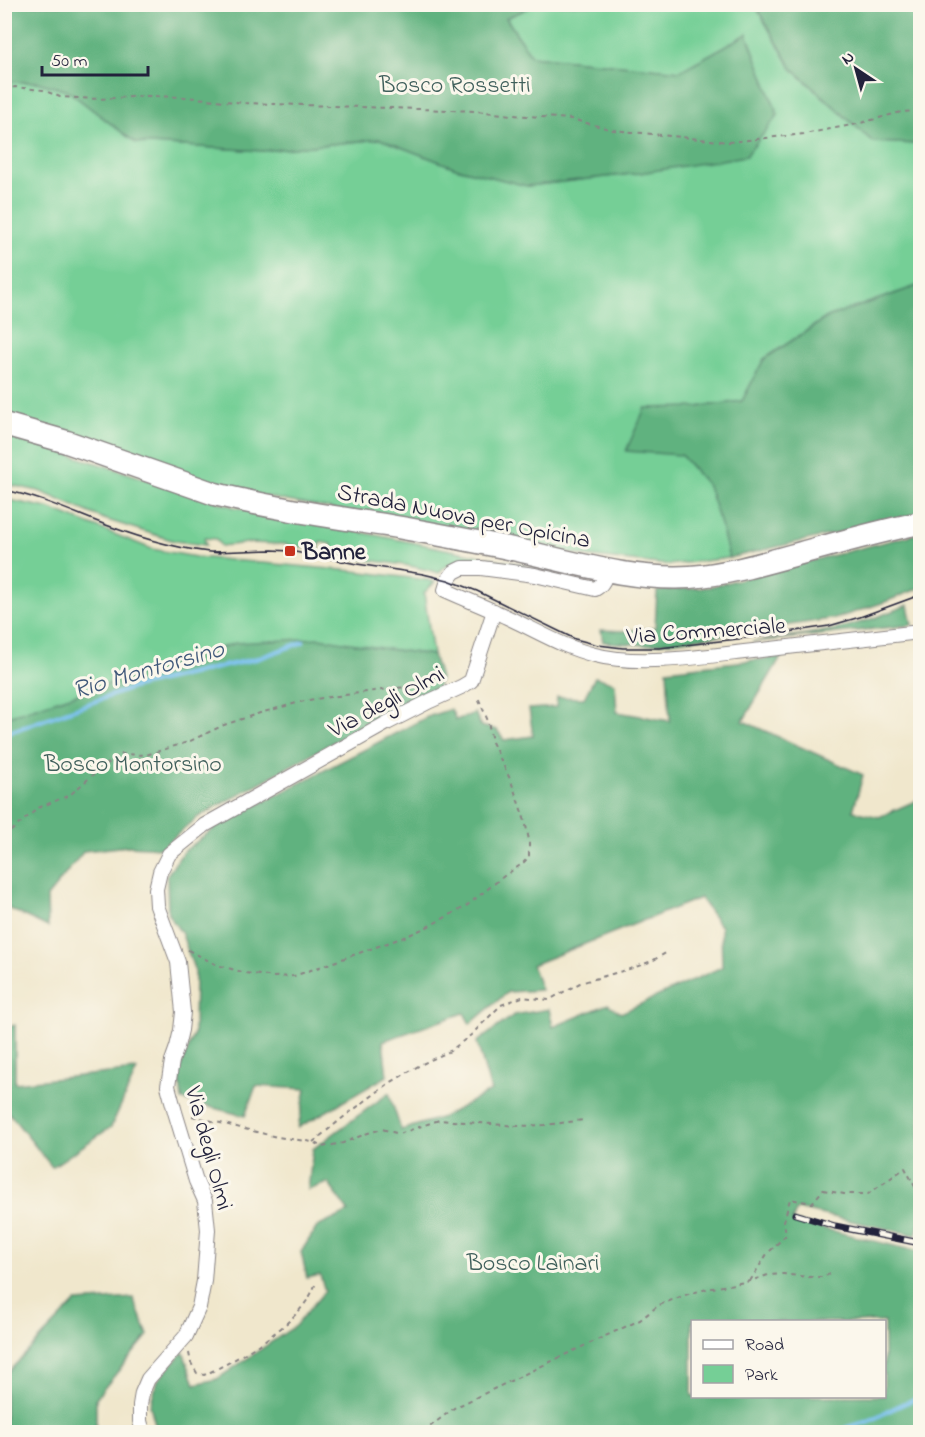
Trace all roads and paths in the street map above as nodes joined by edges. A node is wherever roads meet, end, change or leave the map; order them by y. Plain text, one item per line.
1 (4, 90) edge
2 (921, 111) edge
3 (4, 424) edge
4 (921, 523) edge
5 (607, 570) junction
6 (495, 612) junction
7 (921, 632) edge
8 (471, 681) junction
9 (434, 685) dead end
10 (4, 837) edge
11 (168, 935) junction
12 (669, 951) dead end
13 (174, 1112) junction
14 (584, 1120) dead end
15 (313, 1142) junction
16 (921, 1196) edge
17 (832, 1272) dead end
18 (750, 1281) junction
19 (315, 1285) dead end
20 (186, 1335) junction
21 (142, 1432) edge
22 (423, 1432) edge

1 - 2 path
3 - 5 main road, Strada Nuova per Opicina
4 - 5 main road, Strada Nuova per Opicina
5 - 6 street, Via Commerciale
6 - 7 street, Via Commerciale
6 - 8 street, Via degli Olmi
8 - 11 street, Via degli Olmi
8 - 11 path
9 - 10 path
11 - 13 street, Via degli Olmi
12 - 15 path
13 - 15 path
13 - 20 street, Via degli Olmi
14 - 15 path
16 - 18 path
17 - 18 path
18 - 22 path
19 - 20 path
20 - 21 street, Via degli Olmi

